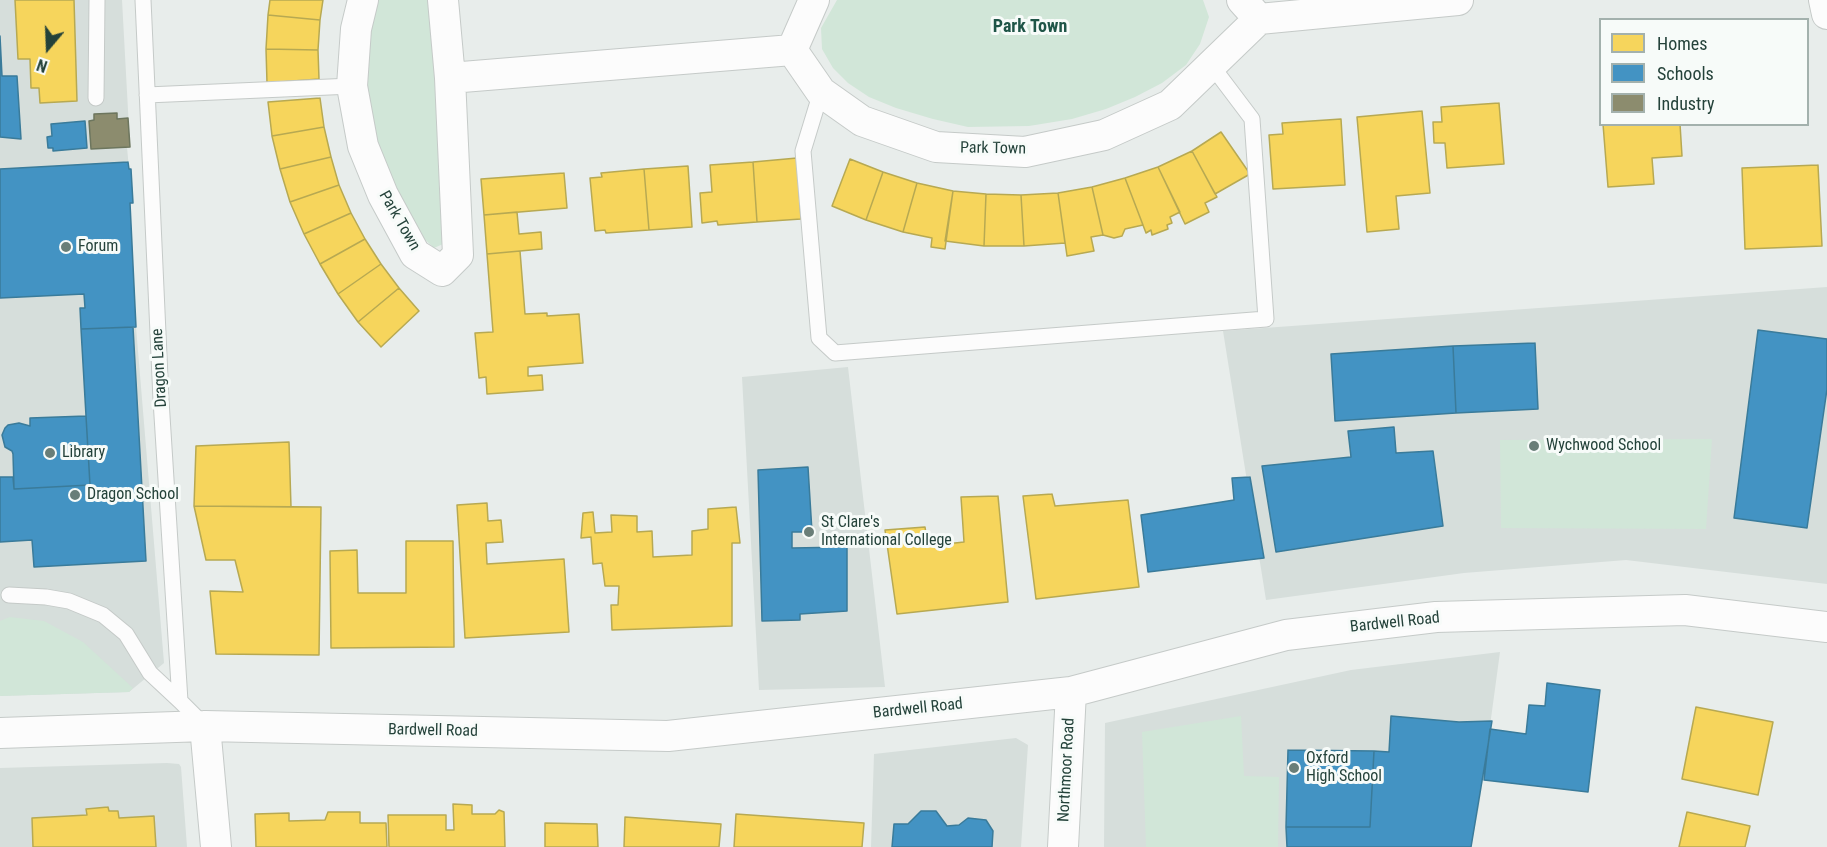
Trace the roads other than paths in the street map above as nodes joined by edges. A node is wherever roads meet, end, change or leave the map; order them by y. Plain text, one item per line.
1 (97, 0) edge
2 (143, 0) edge
3 (363, 0) edge
4 (443, 0) edge
5 (814, 0) edge
6 (1458, 0) edge
7 (1824, 0) edge
8 (1250, 9) edge
9 (1827, 14) edge
10 (792, 50) junction
11 (1212, 66) junction
12 (450, 78) junction
13 (352, 86) junction
14 (821, 92) junction
15 (147, 95) junction
16 (96, 98) dead end
17 (9, 595) dead end
18 (1827, 627) edge
19 (1071, 692) junction
20 (180, 701) junction
21 (205, 726) junction
22 (0, 734) edge
23 (216, 847) edge
24 (1063, 847) edge

1 - 16 lane
2 - 15 lane, Dragon Lane
3 - 13 street, Park Town
4 - 12 street, Park Town
5 - 10 street
6 - 8 street, Park Town
7 - 9 street
8 - 11 street, Park Town
10 - 12 street
10 - 14 street, Park Town
11 - 14 street, Park Town
11 - 14 lane
12 - 13 street, Park Town
13 - 15 lane
15 - 20 lane, Dragon Lane
17 - 20 lane
18 - 19 street, Bardwell Road
19 - 21 street, Bardwell Road
19 - 24 street, Northmoor Road
20 - 21 lane
21 - 22 street, Bardwell Road
21 - 23 street

